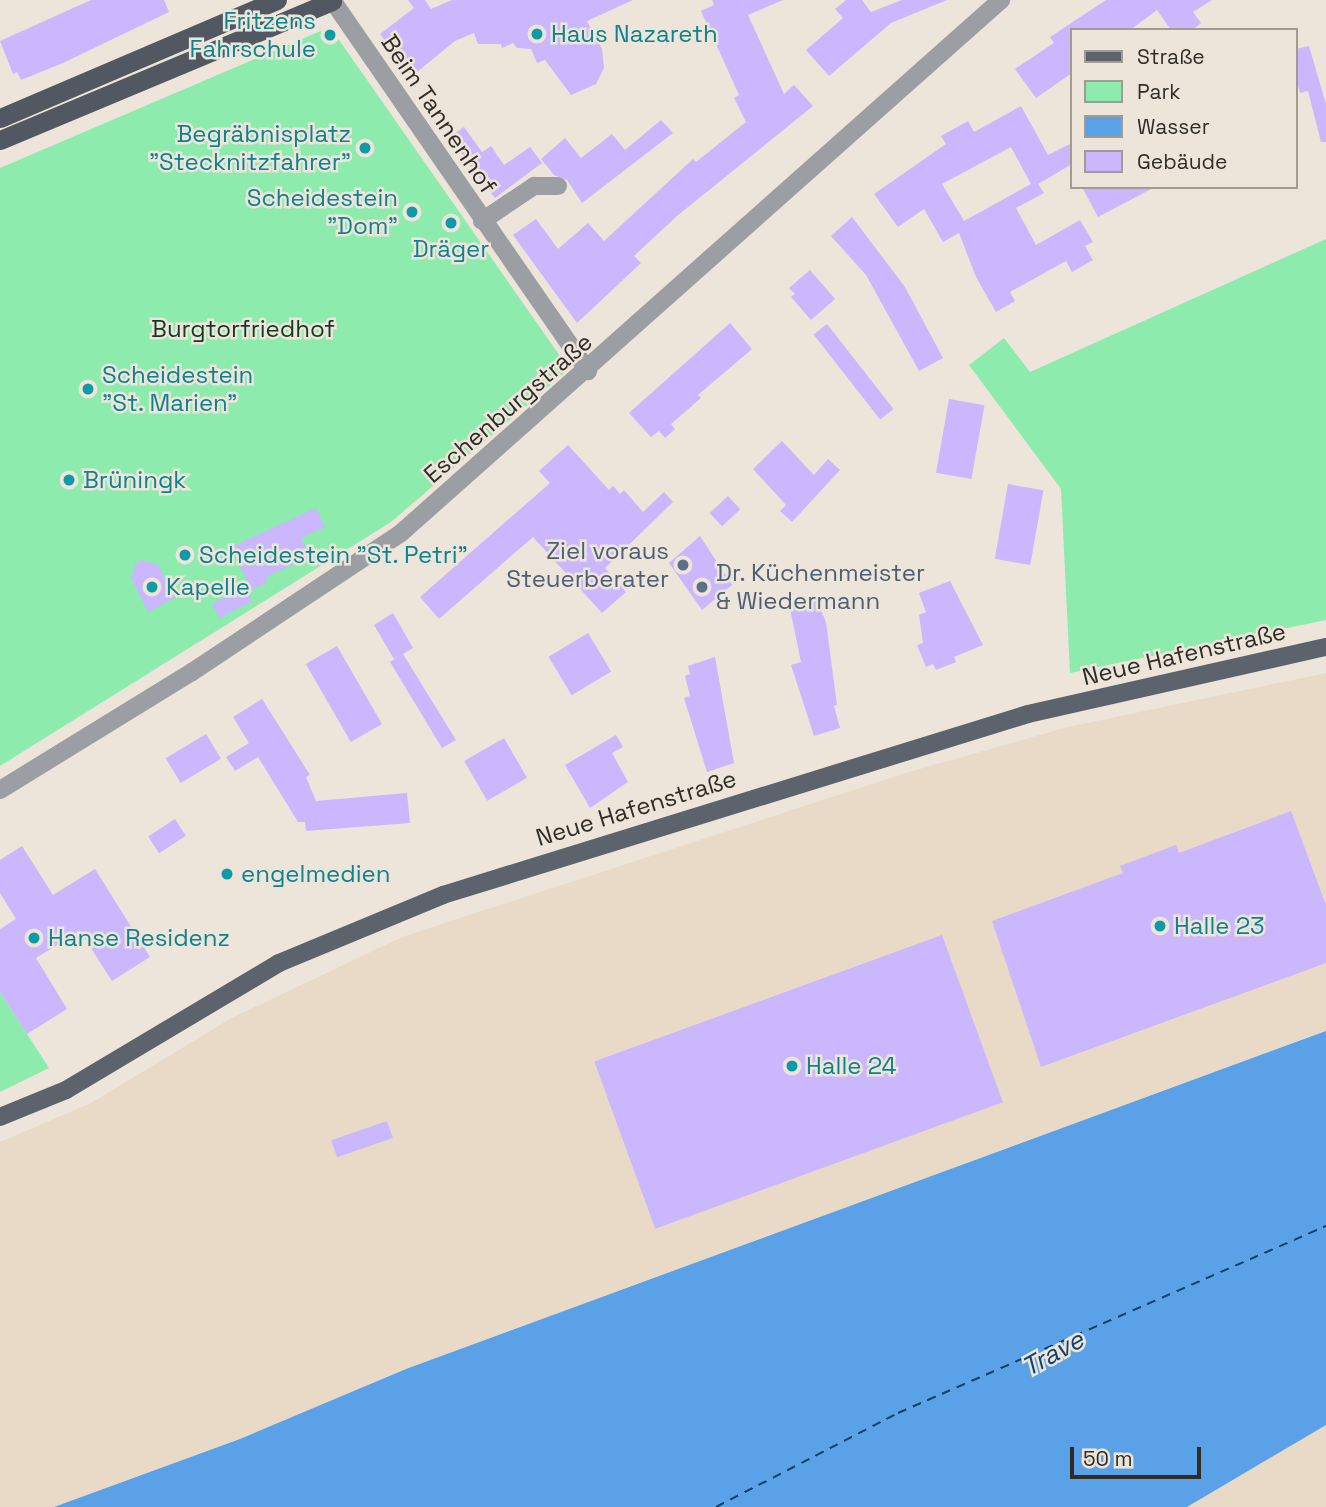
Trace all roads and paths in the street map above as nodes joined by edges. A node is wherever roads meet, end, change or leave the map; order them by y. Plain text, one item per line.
1 (277, 0) edge
2 (332, 0) edge
3 (1001, 0) edge
4 (983, 7) edge
5 (0, 118) edge
6 (0, 139) edge
7 (558, 186) dead end
8 (482, 221) junction
9 (588, 371) junction
10 (1326, 648) edge
11 (0, 790) edge
12 (0, 1117) edge

1 - 5 highway
2 - 6 highway
2 - 8 street, Beim Tannenhof
3 - 4 street, Eschenburgstraße
4 - 9 street, Eschenburgstraße
7 - 8 street, Beim Tannenhof
8 - 9 street, Beim Tannenhof
9 - 11 street, Eschenburgstraße
10 - 12 main road, Neue Hafenstraße

